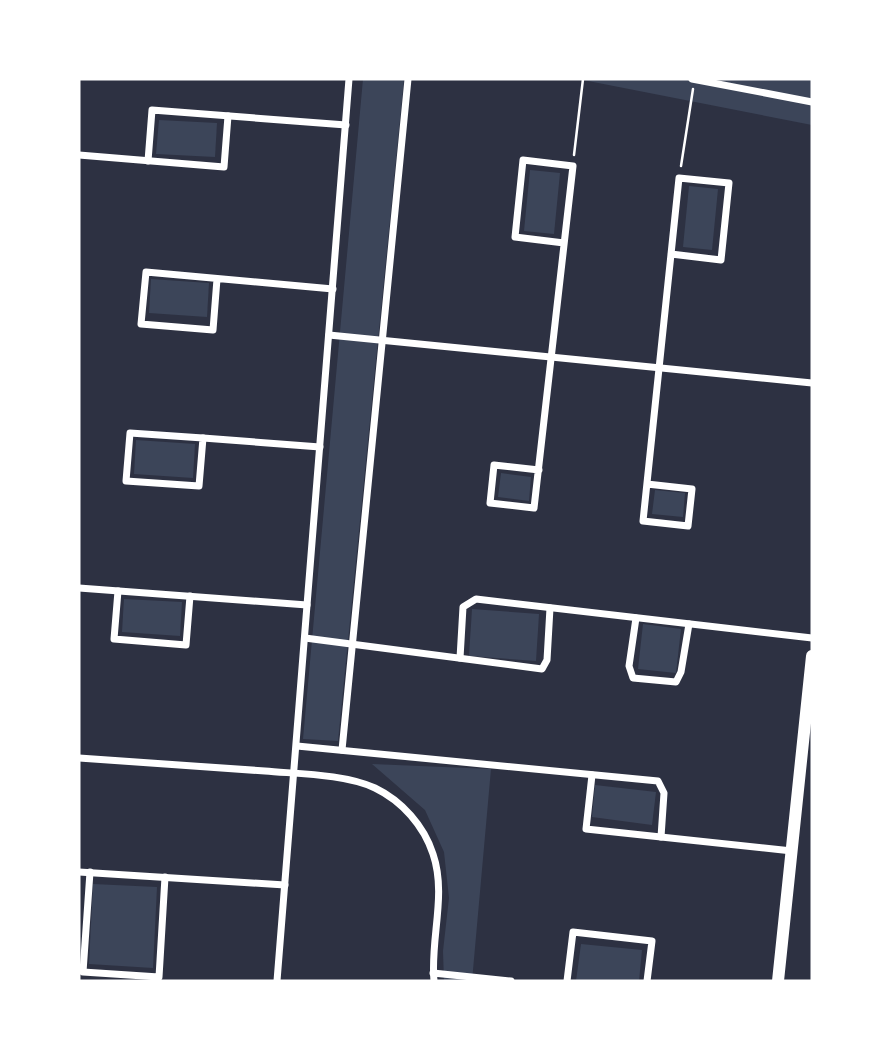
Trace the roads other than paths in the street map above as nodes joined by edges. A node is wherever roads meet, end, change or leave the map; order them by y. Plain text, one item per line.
1 (349, 79) edge
2 (408, 79) edge
3 (693, 79) edge
4 (812, 102) edge
5 (228, 116) junction
6 (346, 125) junction
7 (79, 155) edge
8 (148, 161) junction
9 (564, 243) junction
10 (671, 254) junction
11 (217, 279) junction
12 (333, 289) junction
13 (329, 335) junction
14 (382, 341) junction
15 (551, 358) junction
16 (659, 368) junction
17 (812, 383) edge
18 (202, 438) junction
19 (320, 447) junction
20 (539, 470) junction
21 (647, 484) junction
22 (79, 588) edge
23 (118, 591) junction
24 (190, 596) junction
25 (307, 605) junction
26 (550, 608) junction
27 (636, 618) junction
28 (689, 624) junction
29 (305, 638) junction
30 (812, 638) edge
31 (352, 644) junction
32 (812, 656) edge
33 (460, 658) junction
34 (297, 746) junction
35 (807, 747) edge
36 (342, 750) junction
37 (79, 758) edge
38 (294, 774) junction
39 (592, 775) junction
40 (661, 837) junction
41 (792, 851) junction
42 (79, 872) edge
43 (90, 872) junction
44 (165, 877) junction
45 (285, 885) junction
46 (433, 977) edge
47 (277, 981) edge
48 (511, 981) edge
49 (567, 981) edge
50 (647, 981) edge
51 (778, 981) edge

1 - 6 street
2 - 14 street
3 - 4 street
5 - 6 street
5 - 8 street
5 - 8 street
6 - 12 street
7 - 8 street
9 - 9 street
9 - 15 street
10 - 10 street
10 - 16 street
11 - 11 street
11 - 12 street
12 - 13 street
13 - 14 street
13 - 19 street
14 - 15 street
14 - 31 street
15 - 16 street
15 - 20 street
16 - 17 street
16 - 21 street
18 - 18 street
18 - 19 street
19 - 25 street
20 - 20 street
21 - 21 street
22 - 23 street
23 - 24 street
23 - 24 street
24 - 25 street
25 - 29 street
26 - 27 street
26 - 33 street
26 - 33 street
27 - 28 street
27 - 28 street
28 - 30 street
29 - 31 street
29 - 34 street
31 - 33 street
31 - 36 street
32 - 35 street
34 - 36 street
34 - 38 street
35 - 41 street
36 - 39 street
37 - 38 street
38 - 45 street
38 - 46 street
39 - 40 street
39 - 40 street
40 - 41 street
41 - 51 street
42 - 43 street
43 - 44 street
43 - 44 street
44 - 45 street
45 - 47 street
46 - 48 street
49 - 50 street

